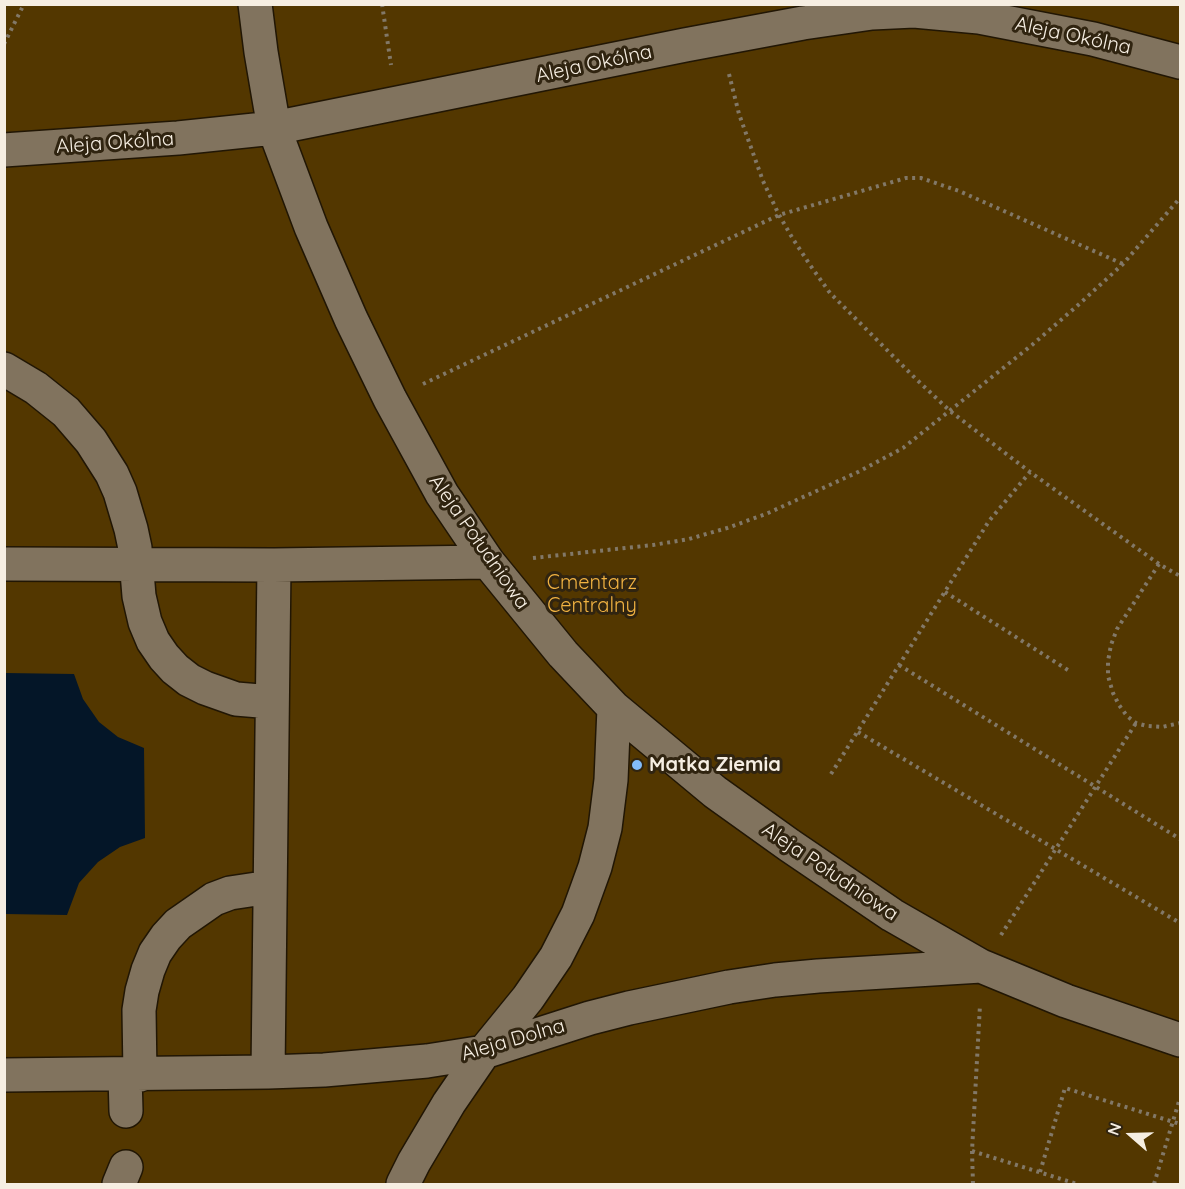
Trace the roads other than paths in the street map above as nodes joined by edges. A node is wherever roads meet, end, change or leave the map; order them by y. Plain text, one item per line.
1 (255, 4) edge
2 (1180, 62) edge
3 (274, 128) junction
4 (4, 150) edge
5 (4, 369) edge
6 (488, 562) junction
7 (4, 564) edge
8 (136, 564) junction
9 (274, 565) junction
10 (272, 702) junction
11 (614, 708) junction
12 (270, 887) junction
13 (981, 966) junction
14 (1180, 1040) edge
15 (484, 1052) junction
16 (268, 1072) junction
17 (4, 1075) edge
18 (133, 1075) junction
19 (126, 1110) dead end
20 (403, 1185) edge

1 - 3 street, Aleja Południowa
2 - 3 street, Aleja Okólna
3 - 4 street, Aleja Okólna
3 - 6 street, Aleja Południowa
5 - 8 street
6 - 9 street
6 - 11 street, Aleja Południowa
7 - 8 street
8 - 9 street
8 - 10 street
9 - 10 street
10 - 12 street
11 - 13 street, Aleja Południowa
11 - 15 street
12 - 16 street
12 - 18 street
13 - 14 street, Aleja Południowa
13 - 15 street, Aleja Dolna
15 - 16 street, Aleja Dolna
15 - 20 street
16 - 18 street, Aleja Dolna
17 - 18 street, Aleja Dolna
18 - 19 street

